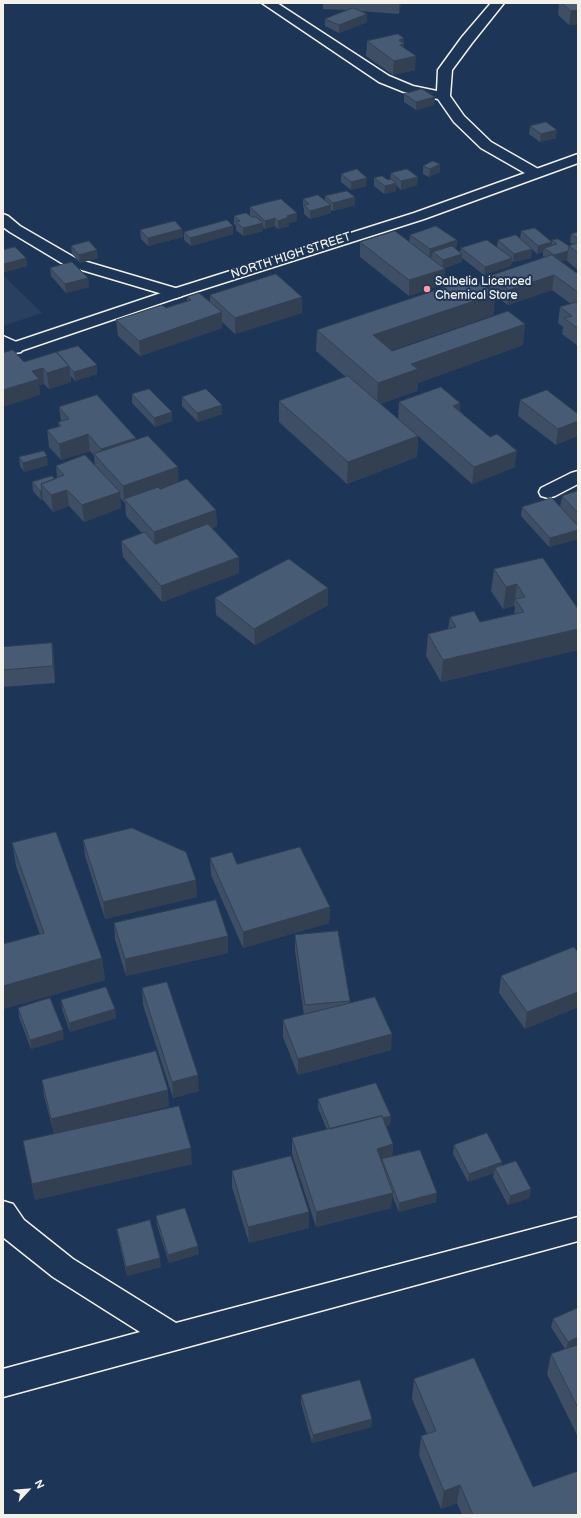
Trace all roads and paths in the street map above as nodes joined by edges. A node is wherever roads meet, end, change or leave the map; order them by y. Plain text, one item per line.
1 (268, 3) edge
2 (498, 3) edge
3 (443, 96) junction
4 (578, 158) edge
5 (536, 173) junction
6 (3, 219) edge
7 (176, 293) junction
8 (7, 347) edge
9 (578, 477) edge
10 (548, 492) dead end
11 (3, 1213) edge
12 (578, 1228) edge
13 (173, 1337) junction
14 (3, 1383) edge

1 - 3 main road
2 - 3 main road
3 - 5 main road
4 - 5 main road, NORTH HIGH STREET
5 - 7 main road, NORTH HIGH STREET
6 - 7 main road
7 - 8 main road, NORTH HIGH STREET
9 - 10 main road
11 - 13 main road
12 - 13 main road
13 - 14 main road

